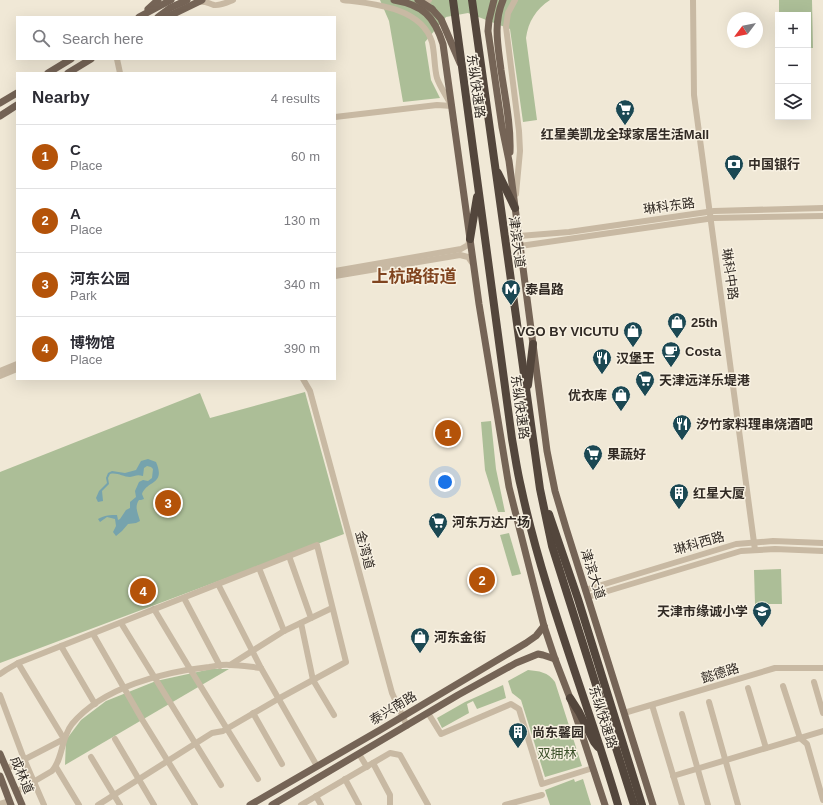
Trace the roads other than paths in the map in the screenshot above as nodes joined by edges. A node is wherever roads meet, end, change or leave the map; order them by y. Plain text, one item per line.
1 (158, 0) edge
2 (187, 0) edge
3 (233, 0) edge
4 (343, 0) edge
5 (394, 0) edge
6 (418, 0) edge
7 (429, 0) edge
8 (453, 0) edge
9 (472, 0) edge
10 (494, 0) edge
11 (503, 0) edge
12 (515, 0) edge
13 (694, 0) edge
14 (198, 1) edge
15 (169, 3) edge
16 (421, 9) junction
17 (139, 16) edge
18 (140, 16) edge
19 (159, 16) edge
20 (169, 16) edge
21 (69, 60) edge
22 (89, 60) edge
23 (118, 60) edge
24 (462, 69) junction
25 (50, 72) edge
26 (70, 72) edge
27 (120, 72) edge
28 (16, 94) edge
29 (0, 103) edge
30 (16, 106) edge
31 (452, 106) junction
32 (0, 116) edge
33 (336, 117) edge
34 (509, 161) junction
35 (495, 165) junction
36 (478, 188) junction
37 (515, 208) junction
38 (823, 208) edge
39 (712, 215) junction
40 (823, 216) edge
41 (519, 236) junction
42 (470, 239) junction
43 (520, 246) junction
44 (475, 268) junction
45 (336, 271) edge
46 (336, 276) edge
47 (533, 344) junction
48 (16, 364) edge
49 (16, 369) edge
50 (0, 371) edge
51 (0, 376) edge
52 (304, 380) edge
53 (527, 397) junction
54 (540, 488) junction
55 (756, 542) junction
56 (823, 542) edge
57 (757, 550) junction
58 (823, 551) edge
59 (289, 556) junction
60 (259, 568) junction
61 (218, 584) junction
62 (586, 593) junction
63 (184, 598) junction
64 (332, 608) junction
65 (154, 609) junction
66 (311, 618) junction
67 (121, 623) junction
68 (301, 623) junction
69 (544, 626) junction
70 (284, 631) junction
71 (93, 634) junction
72 (61, 646) junction
73 (253, 650) junction
74 (555, 659) junction
75 (18, 663) junction
76 (230, 664) junction
77 (220, 666) junction
78 (261, 668) junction
79 (823, 668) edge
80 (190, 670) junction
81 (0, 674) edge
82 (154, 677) junction
83 (313, 680) junction
84 (814, 682) dead end
85 (783, 686) dead end
86 (125, 688) junction
87 (748, 688) dead end
88 (0, 694) edge
89 (570, 698) junction
90 (278, 699) junction
91 (709, 702) dead end
92 (95, 704) junction
93 (652, 705) junction
94 (253, 713) junction
95 (428, 713) junction
96 (624, 713) junction
97 (823, 713) edge
98 (682, 714) dead end
99 (334, 715) dead end
100 (402, 717) junction
101 (407, 726) junction
102 (227, 729) junction
103 (823, 731) edge
104 (800, 738) junction
105 (64, 739) junction
106 (115, 739) dead end
107 (196, 743) junction
108 (766, 748) junction
109 (0, 754) edge
110 (359, 754) junction
111 (603, 754) junction
112 (91, 757) dead end
113 (24, 759) junction
114 (725, 760) junction
115 (168, 761) junction
116 (373, 763) junction
117 (282, 764) dead end
118 (317, 766) junction
119 (56, 767) junction
120 (366, 767) junction
121 (593, 768) junction
122 (6, 769) junction
123 (698, 769) junction
124 (0, 776) edge
125 (673, 776) junction
126 (258, 779) dead end
127 (345, 779) junction
128 (139, 780) junction
129 (34, 782) junction
130 (221, 785) dead end
131 (16, 792) junction
132 (114, 795) junction
133 (542, 795) dead end
134 (316, 796) junction
135 (823, 800) edge
136 (10, 803) edge
137 (524, 803) edge
138 (0, 804) edge
139 (22, 805) edge
140 (44, 805) edge
141 (79, 805) edge
142 (98, 805) edge
143 (120, 805) edge
144 (154, 805) edge
145 (195, 805) edge
146 (250, 805) edge
147 (272, 805) edge
148 (301, 805) edge
149 (321, 805) edge
150 (359, 805) edge
151 (390, 805) edge
152 (428, 805) edge
153 (505, 805) edge
154 (605, 805) edge
155 (618, 805) edge
156 (634, 805) edge
157 (642, 805) edge
158 (653, 805) edge
159 (682, 805) edge
160 (708, 805) edge
161 (738, 805) edge

1 - 17 main road
2 - 15 main road
3 - 14 street
4 - 31 street
5 - 16 main road
6 - 24 main road, bridge
7 - 16 street
8 - 24 highway, 东纵快速路
9 - 35 highway, 东纵快速路
10 - 34 main road
11 - 34 main road
12 - 37 street
13 - 39 street, 琳科中路
14 - 20 main road
15 - 18 main road
15 - 19 main road
16 - 31 main road
21 - 25 main road
22 - 26 main road
23 - 27 street
24 - 36 highway, 东纵快速路
28 - 29 main road
30 - 32 main road
31 - 33 street
31 - 42 main road
34 - 37 main road, 津滨大道
35 - 37 highway
35 - 53 highway, 津滨大道
36 - 42 highway
36 - 111 highway, 东纵快速路
37 - 41 main road, 津滨大道
38 - 39 street, 琳科东路
39 - 40 street, 琳科东路
39 - 41 street, 琳科东路
39 - 43 street, 琳科东路
39 - 55 street, 琳科中路
41 - 43 main road, 津滨大道
42 - 44 main road
42 - 45 street
43 - 47 main road, 津滨大道
44 - 46 street
44 - 69 main road
47 - 53 highway
47 - 62 main road, 津滨大道
48 - 50 street
49 - 51 street
52 - 100 street, 金湾道
53 - 54 highway, 津滨大道
54 - 156 highway, 东纵快速路
54 - 157 highway
55 - 56 street, 琳科西路
55 - 57 street, 琳科中路
55 - 62 street, 琳科西路
57 - 58 street, 琳科西路
57 - 62 street, 琳科西路
59 - 60 street
59 - 64 street
59 - 66 street
60 - 61 street
60 - 70 street
61 - 63 street
61 - 73 street
62 - 96 main road, 津滨大道
63 - 65 street
63 - 77 street
64 - 66 street
64 - 83 street
65 - 67 street
65 - 80 street
66 - 68 street
67 - 71 street
67 - 82 street
68 - 70 street
68 - 83 street
69 - 74 main road
69 - 100 main road, 泰兴南路
70 - 73 street
71 - 72 street
71 - 86 street
72 - 75 street
72 - 92 street
73 - 76 street
73 - 78 street
74 - 89 main road
74 - 95 main road, 泰兴南路
75 - 81 street
75 - 105 street
76 - 77 street
76 - 78 street
77 - 80 street
78 - 90 street
79 - 93 street, 懿德路
80 - 82 street
80 - 102 street
82 - 86 street
82 - 107 street
83 - 90 street
83 - 99 street
84 - 97 street
85 - 104 street
86 - 92 street
86 - 115 street
87 - 108 street
88 - 113 street
89 - 111 highway
89 - 121 main road
90 - 94 street
90 - 118 street
91 - 114 street
92 - 105 street
93 - 96 street, 懿德路
93 - 125 street
94 - 102 street
94 - 117 street
95 - 101 main road, 泰兴南路
95 - 121 street
96 - 158 main road, 津滨大道
98 - 123 street
100 - 101 street, 金湾道
100 - 118 main road, 泰兴南路
101 - 110 main road, 泰兴南路
102 - 107 street
102 - 126 street
103 - 104 street
104 - 108 street
104 - 135 street
105 - 113 street
105 - 119 street
106 - 128 street
107 - 115 street
107 - 130 street
108 - 114 street
109 - 122 main road, 成林道
110 - 120 street
110 - 147 main road, 泰兴南路
111 - 155 highway, 东纵快速路
112 - 132 street
113 - 122 street
113 - 129 street
114 - 123 street
114 - 161 street
115 - 128 street
115 - 145 street
116 - 120 street
116 - 151 street
116 - 152 street
118 - 146 main road, 泰兴南路
119 - 129 street
119 - 141 street
120 - 127 street
121 - 154 main road
122 - 131 main road, 成林道
123 - 125 street
123 - 160 street
124 - 136 main road, 成林道
125 - 159 street
127 - 134 street
127 - 150 street
128 - 132 street
128 - 144 street
129 - 131 street
129 - 140 street
131 - 139 main road, 成林道
132 - 142 street
132 - 143 street
133 - 137 street
134 - 148 street
134 - 149 street
136 - 138 street
137 - 153 street

